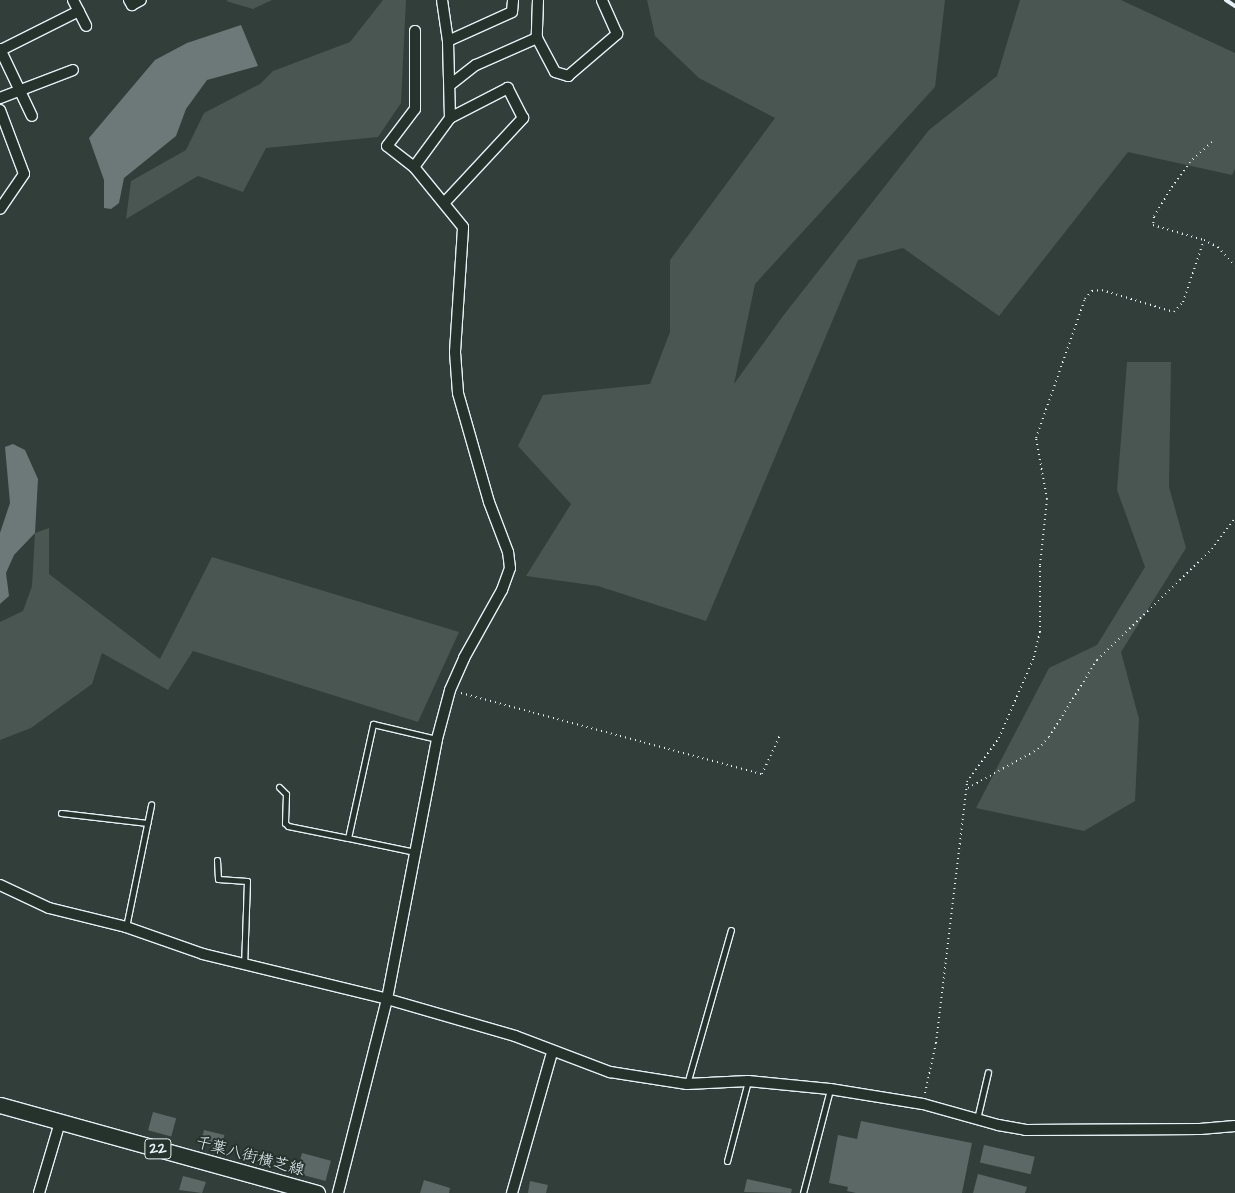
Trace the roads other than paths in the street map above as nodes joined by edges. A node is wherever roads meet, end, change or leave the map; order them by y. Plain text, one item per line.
1 (73, 0) edge
2 (129, 0) edge
3 (141, 0) edge
4 (442, 0) edge
5 (512, 0) edge
6 (538, 0) edge
7 (602, 0) edge
8 (78, 11) junction
9 (86, 26) dead end
10 (415, 31) dead end
11 (538, 38) junction
12 (448, 41) junction
13 (1, 49) edge
14 (73, 70) dead end
15 (450, 85) junction
16 (22, 89) junction
17 (0, 98) edge
18 (0, 110) edge
19 (32, 116) dead end
20 (450, 118) junction
21 (414, 167) junction
22 (445, 202) junction
23 (0, 209) edge
24 (437, 739) junction
25 (279, 787) dead end
26 (151, 805) dead end
27 (62, 814) dead end
28 (147, 822) junction
29 (348, 838) junction
30 (415, 852) junction
31 (217, 860) dead end
32 (0, 885) edge
33 (126, 927) junction
34 (731, 930) dead end
35 (244, 965) junction
36 (387, 999) junction
37 (552, 1053) junction
38 (988, 1072) dead end
39 (748, 1081) junction
40 (687, 1084) junction
41 (830, 1089) junction
42 (0, 1105) edge
43 (976, 1119) junction
44 (60, 1122) junction
45 (1235, 1126) edge
46 (727, 1161) dead end
47 (39, 1193) edge
48 (317, 1193) edge
49 (338, 1193) edge
50 (512, 1193) edge
51 (803, 1193) edge

1 - 8 street
2 - 3 street
4 - 12 street
5 - 12 street
6 - 11 street
7 - 11 street
8 - 9 street
8 - 13 street
10 - 21 street
11 - 15 street
12 - 15 street
13 - 16 street
14 - 16 street
15 - 20 street
16 - 17 street
16 - 19 street
18 - 23 street
20 - 21 street
20 - 22 street
21 - 22 street
22 - 24 street
24 - 29 lane
24 - 30 street
25 - 29 lane
26 - 28 lane
27 - 28 lane
28 - 33 lane
29 - 30 lane
30 - 36 street
31 - 35 lane
32 - 33 street
33 - 35 street
34 - 40 lane
35 - 36 street
36 - 37 street
36 - 49 street
37 - 40 street
37 - 50 street
38 - 43 lane
39 - 40 street
39 - 41 street
39 - 46 lane
41 - 43 street
41 - 51 lane
42 - 44 main road, 千葉八街横芝線 / 22
43 - 45 street
44 - 47 street
44 - 48 main road, 千葉八街横芝線 / 22

